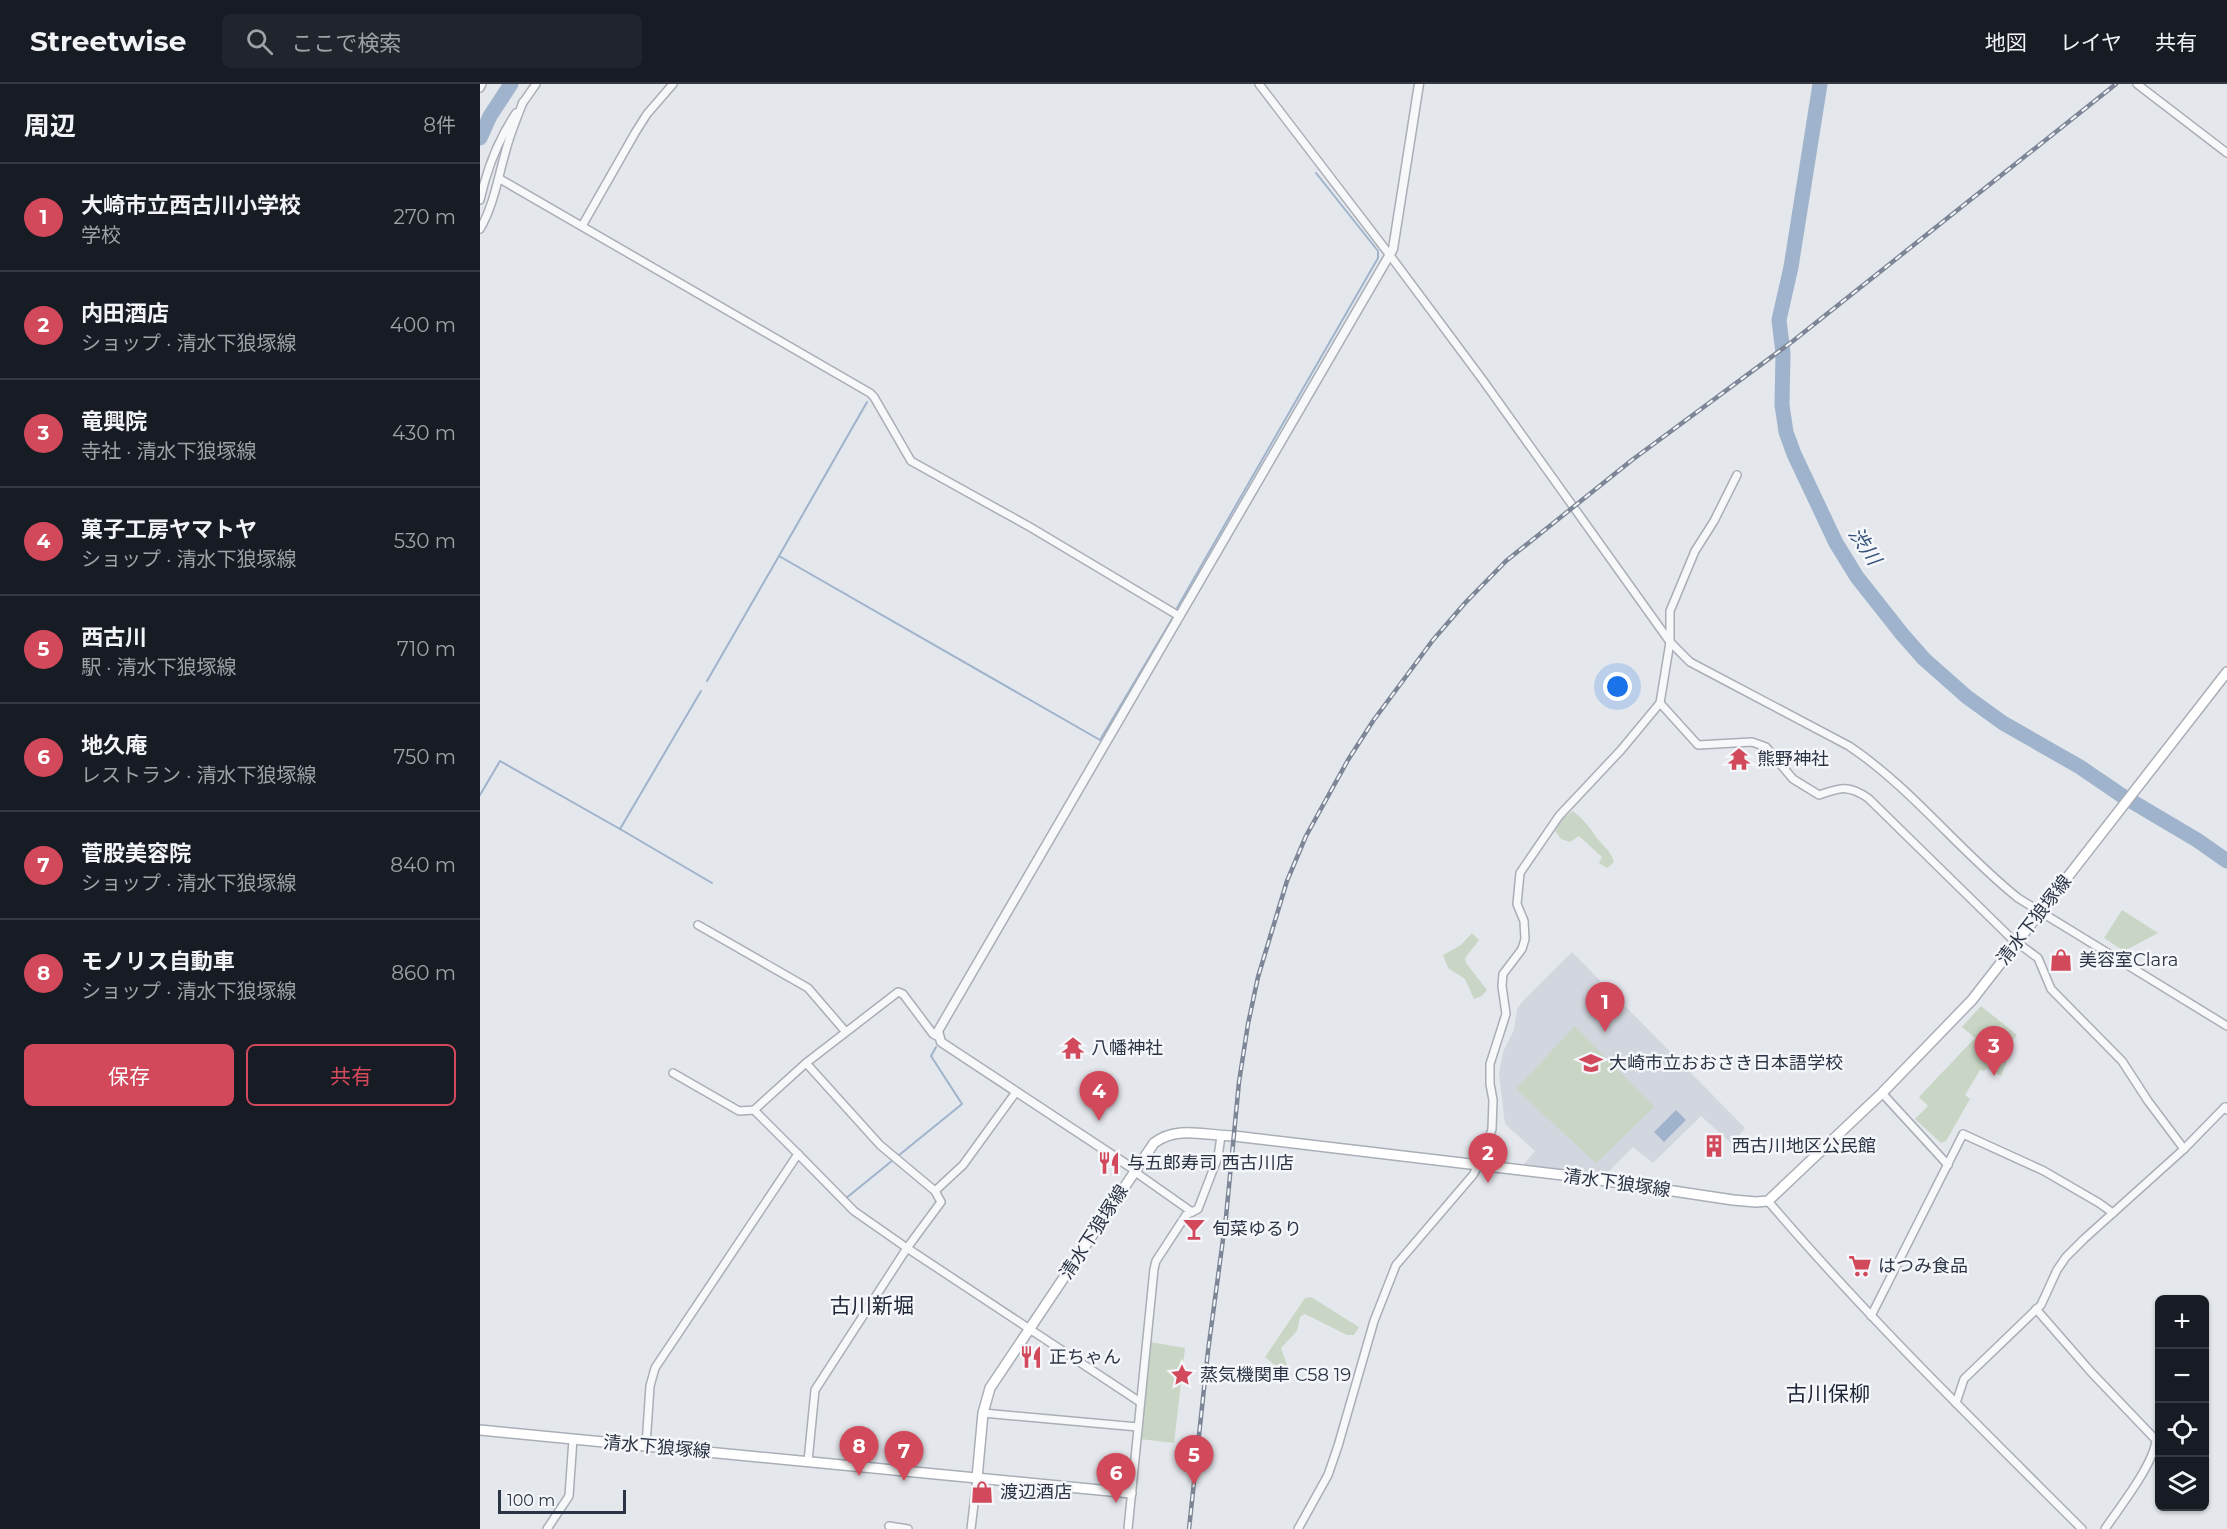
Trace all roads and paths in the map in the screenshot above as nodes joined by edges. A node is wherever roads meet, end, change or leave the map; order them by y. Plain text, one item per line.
1 (536, 84) edge
2 (673, 84) edge
3 (1259, 84) edge
4 (1419, 84) edge
5 (2137, 84) edge
6 (523, 102) junction
7 (2227, 153) edge
8 (500, 179) junction
9 (480, 200) edge
10 (582, 226) junction
11 (480, 229) edge
12 (1389, 254) junction
13 (1737, 475) dead end
14 (1179, 616) junction
15 (1670, 642) junction
16 (2227, 672) edge
17 (1660, 703) junction
18 (2041, 913) junction
19 (698, 925) dead end
20 (2017, 941) junction
21 (2227, 1026) edge
22 (845, 1031) junction
23 (939, 1037) junction
24 (806, 1063) junction
25 (673, 1073) dead end
26 (1016, 1092) junction
27 (1882, 1093) junction
28 (754, 1110) junction
29 (2227, 1110) edge
30 (1221, 1136) junction
31 (2184, 1149) junction
32 (798, 1154) junction
33 (1948, 1165) junction
34 (1478, 1166) junction
35 (1135, 1170) junction
36 (935, 1191) junction
37 (1768, 1201) junction
38 (1192, 1212) junction
39 (2113, 1213) junction
40 (907, 1248) junction
41 (2036, 1309) junction
42 (1871, 1316) junction
43 (1030, 1329) junction
44 (1140, 1402) junction
45 (1956, 1403) junction
46 (983, 1413) junction
47 (1138, 1427) junction
48 (480, 1430) edge
49 (573, 1439) junction
50 (646, 1446) junction
51 (808, 1461) junction
52 (977, 1478) junction
53 (1131, 1493) junction
54 (889, 1526) dead end
55 (547, 1529) edge
56 (908, 1529) edge
57 (971, 1529) edge
58 (1128, 1529) edge
59 (1298, 1529) edge
60 (2082, 1529) edge
61 (2104, 1529) edge

1 - 6 street
2 - 10 street
3 - 12 street
4 - 12 street
5 - 7 street
6 - 8 street
6 - 9 street
8 - 10 street
8 - 11 street
10 - 14 street
12 - 14 street
12 - 15 street
13 - 15 street
14 - 23 street
15 - 17 street
15 - 18 street
16 - 18 main road, 清水下狼塚線
17 - 20 street
17 - 34 street
18 - 20 main road, 清水下狼塚線
18 - 21 street
19 - 22 street
20 - 27 main road, 清水下狼塚線
20 - 31 street
22 - 23 street
22 - 24 street
23 - 26 street
24 - 28 street
24 - 36 street
25 - 28 street
26 - 35 street
26 - 36 street
27 - 33 street
27 - 37 main road, 清水下狼塚線
28 - 32 street
29 - 31 street
30 - 34 main road, 清水下狼塚線
30 - 35 main road, 清水下狼塚線
30 - 38 street
31 - 39 street
32 - 40 street
32 - 50 street
33 - 39 street
33 - 42 street
34 - 37 main road, 清水下狼塚線
34 - 59 street
35 - 38 street
35 - 43 main road, 清水下狼塚線
36 - 40 street
37 - 42 street
38 - 44 street
39 - 41 street
40 - 43 street
40 - 51 street
41 - 45 street
41 - 61 street
42 - 45 street
43 - 44 street
43 - 46 main road, 清水下狼塚線
44 - 47 street
45 - 60 street
46 - 47 street
46 - 52 main road, 清水下狼塚線
47 - 53 street
48 - 49 main road, 清水下狼塚線
49 - 50 main road, 清水下狼塚線
49 - 55 street
50 - 51 main road, 清水下狼塚線
51 - 52 main road, 清水下狼塚線
52 - 53 main road, 清水下狼塚線
52 - 57 street
53 - 58 street
54 - 56 street

